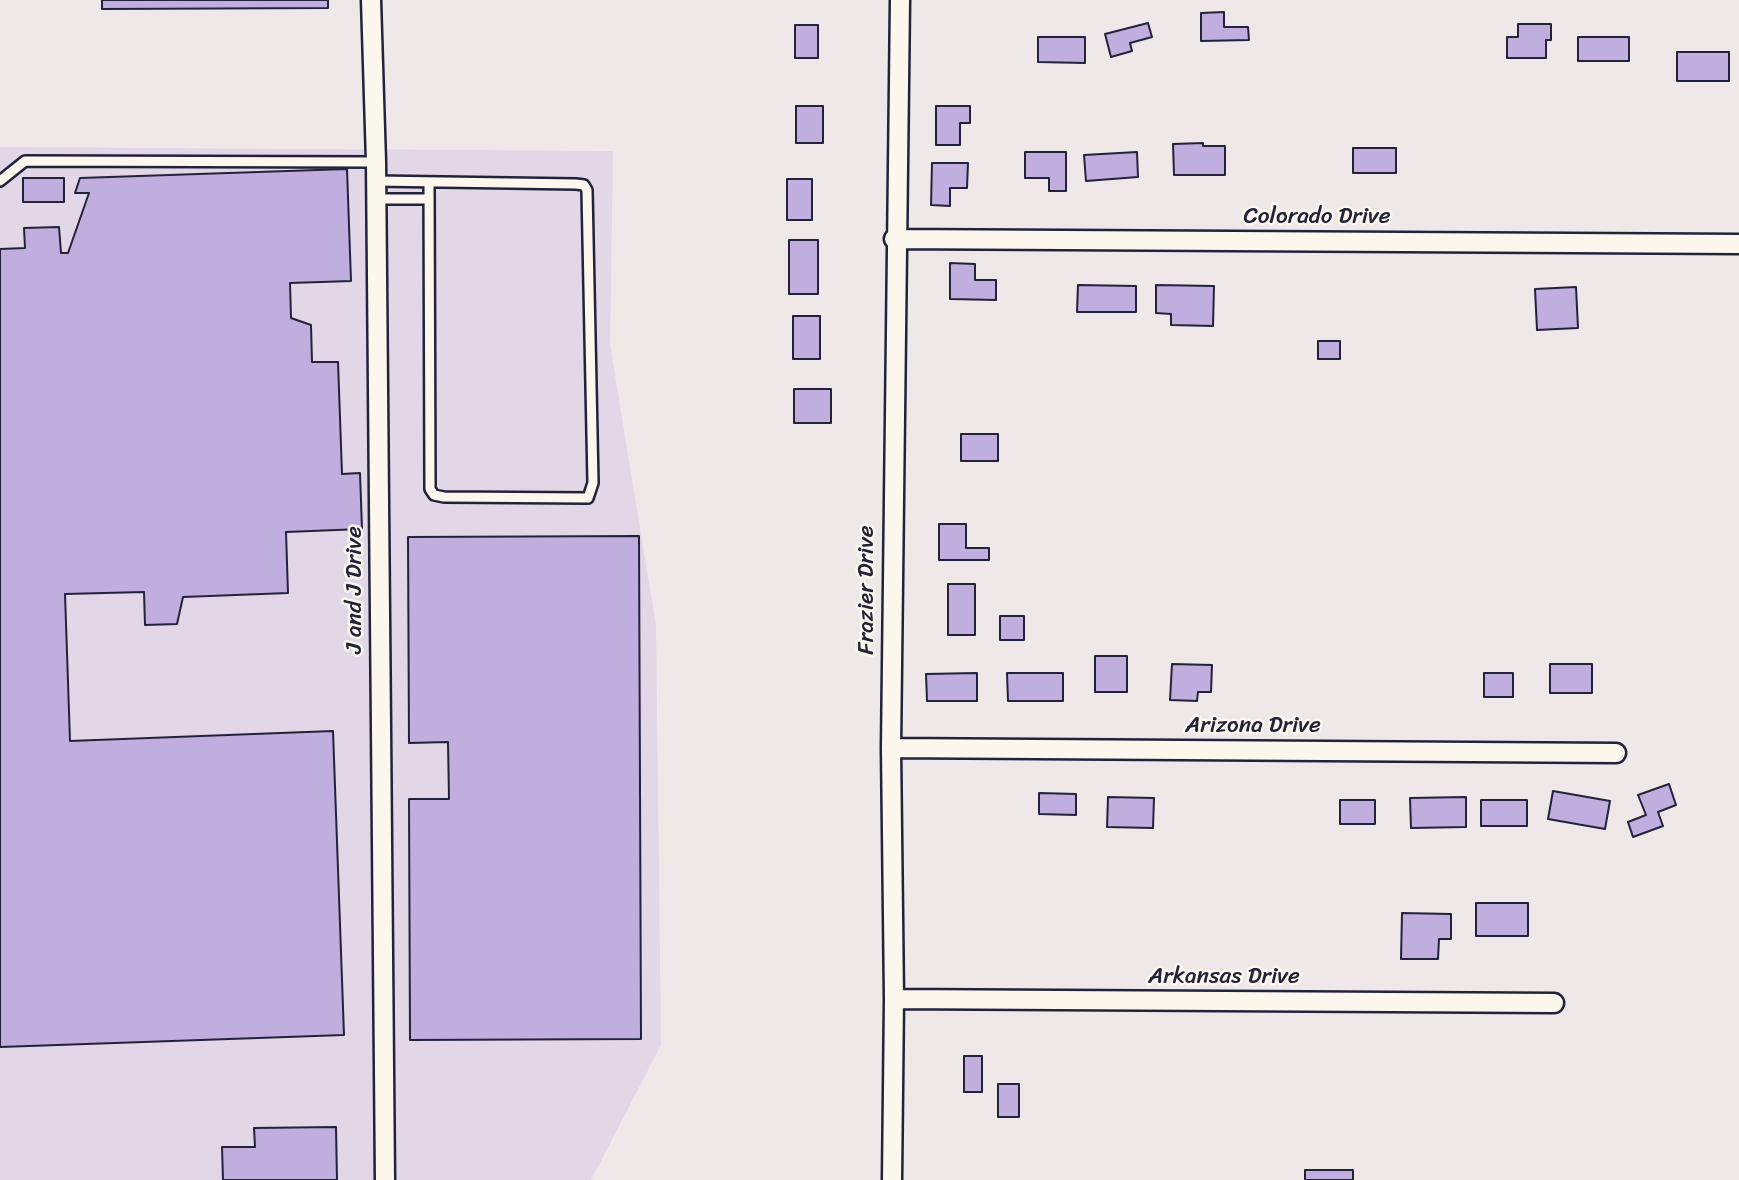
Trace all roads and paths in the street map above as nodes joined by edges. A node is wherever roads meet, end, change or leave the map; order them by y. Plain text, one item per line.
1 (371, 0) edge
2 (900, 0) edge
3 (376, 162) junction
4 (0, 181) edge
5 (429, 182) junction
6 (376, 190) junction
7 (429, 199) junction
8 (894, 239) junction
9 (1739, 244) edge
10 (891, 748) junction
11 (1616, 753) dead end
12 (894, 999) junction
13 (1554, 1003) dead end
14 (385, 1180) edge
15 (892, 1180) edge

1 - 3 street, J and J Drive
2 - 8 street, Frazier Drive
3 - 4 lane
3 - 6 street, J and J Drive
5 - 6 lane
5 - 7 lane
5 - 7 lane
6 - 7 lane
6 - 14 street, J and J Drive
8 - 9 street, Colorado Drive
8 - 10 street, Frazier Drive
10 - 11 street, Arizona Drive
10 - 12 street, Frazier Drive
12 - 13 street, Arkansas Drive
12 - 15 street, Frazier Drive

